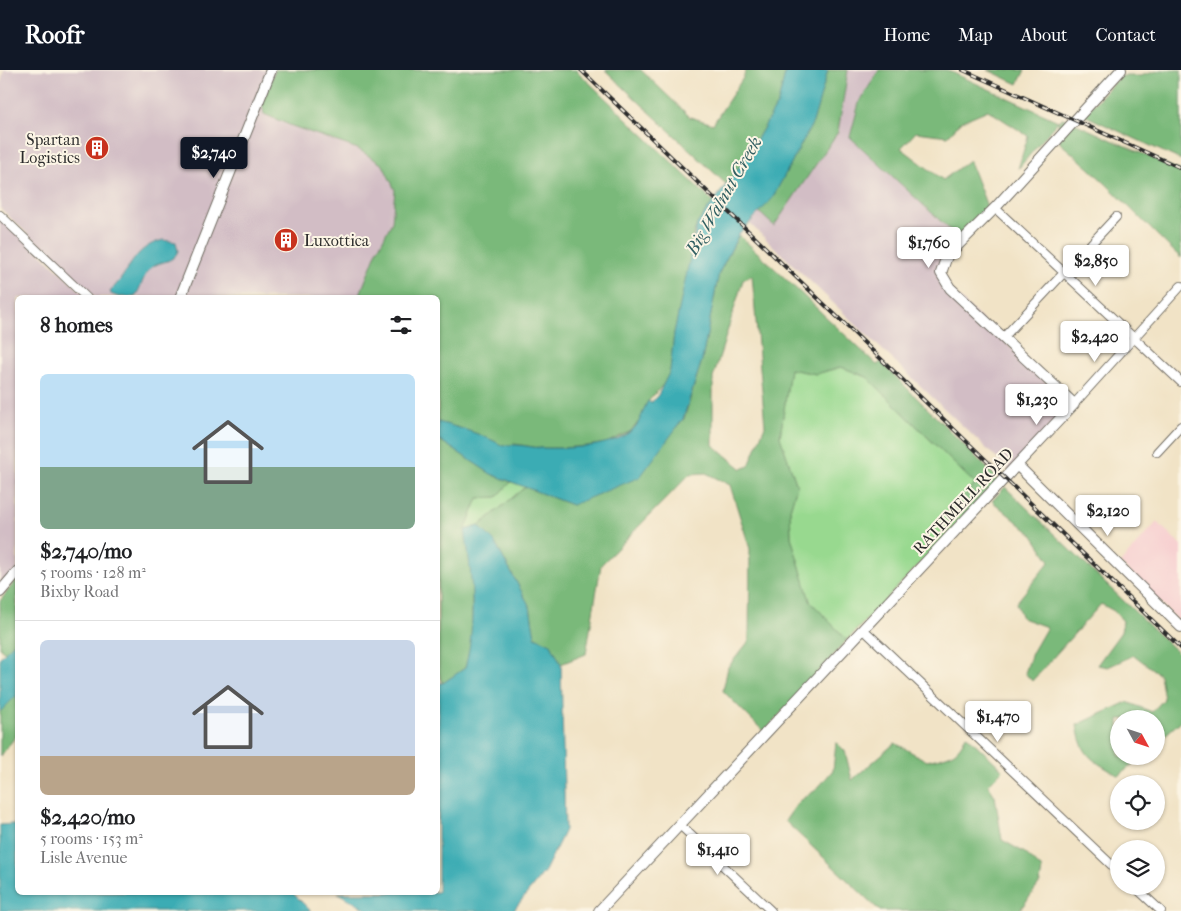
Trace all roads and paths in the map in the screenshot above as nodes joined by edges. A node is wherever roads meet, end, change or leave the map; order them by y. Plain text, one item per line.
1 (270, 70) edge
2 (1121, 70) edge
3 (995, 208) junction
4 (0, 215) edge
5 (1116, 217) dead end
6 (1064, 273) junction
7 (1181, 286) edge
8 (84, 295) edge
9 (181, 295) edge
10 (1133, 337) junction
11 (1003, 338) junction
12 (1181, 382) edge
13 (1074, 404) junction
14 (1181, 426) edge
15 (1158, 452) dead end
16 (1017, 465) junction
17 (15, 574) edge
18 (0, 592) edge
19 (1181, 627) edge
20 (863, 629) junction
21 (680, 825) junction
22 (1110, 863) edge
23 (1143, 895) edge
24 (599, 911) edge
25 (772, 911) edge
26 (1160, 911) edge

1 - 9 street
2 - 3 street
3 - 6 street
3 - 11 street
4 - 8 street
5 - 6 street
6 - 10 street
6 - 11 street
7 - 10 street
10 - 12 street
10 - 13 street
11 - 13 street
13 - 16 street, RATHMELL ROAD
14 - 15 street
16 - 19 street
16 - 20 street, RATHMELL ROAD
17 - 18 street
20 - 21 street, RATHMELL ROAD
20 - 22 street
21 - 24 street, RATHMELL ROAD
21 - 25 street
23 - 26 street

